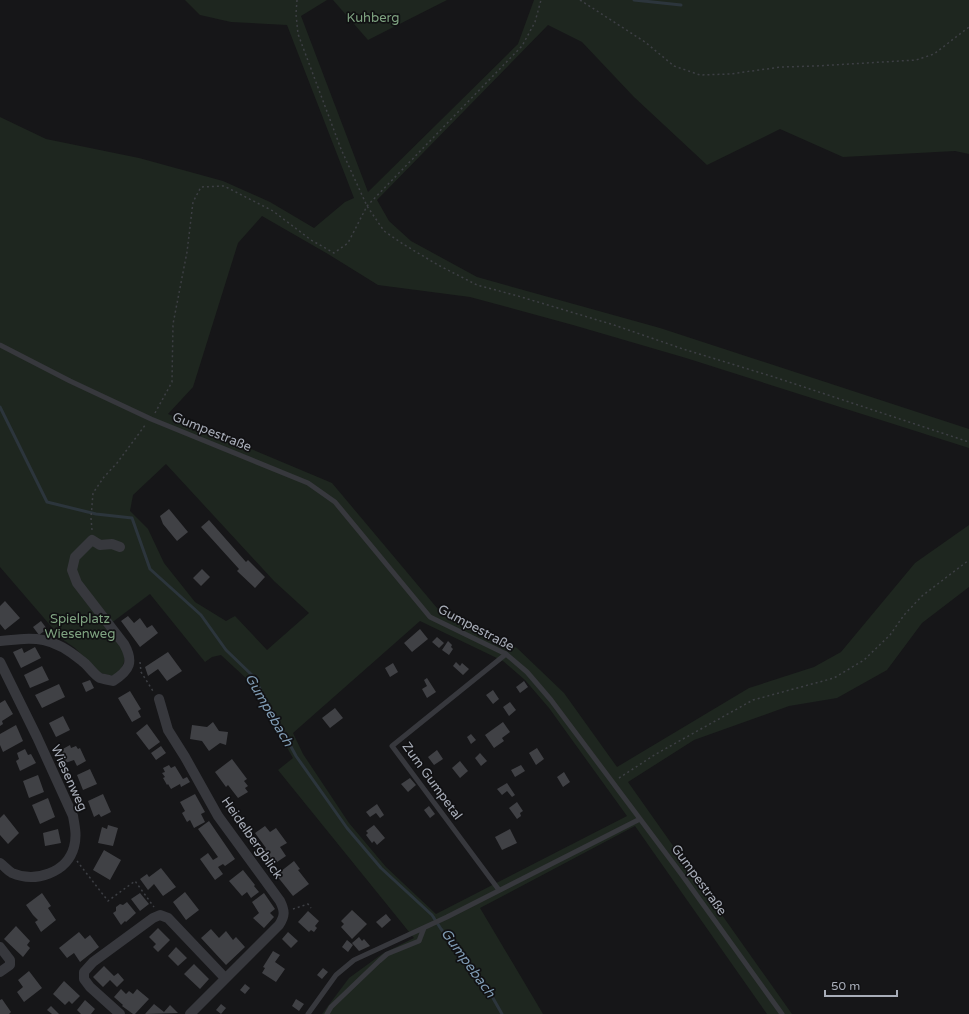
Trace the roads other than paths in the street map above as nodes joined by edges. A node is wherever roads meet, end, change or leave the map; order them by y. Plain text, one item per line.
1 (0, 345) edge
2 (120, 547) dead end
3 (0, 641) edge
4 (506, 654) junction
5 (0, 662) edge
6 (159, 699) road end
7 (640, 819) junction
8 (0, 863) edge
9 (499, 890) junction
10 (425, 927) junction
11 (0, 947) edge
12 (0, 972) edge
13 (225, 978) junction
14 (120, 1014) edge
15 (190, 1014) edge
16 (308, 1014) edge
17 (327, 1014) edge
18 (782, 1014) edge

1 - 4 lane, Gumpestraße
2 - 3 street
4 - 7 lane, Gumpestraße
4 - 9 lane, Zum Gumpetal
5 - 8 street, Wiesenweg
6 - 13 street, Heidelbergblick
7 - 9 lane
7 - 18 lane, Gumpestraße
9 - 10 lane
10 - 16 lane
10 - 17 lane
11 - 12 street
13 - 14 street
13 - 15 street

